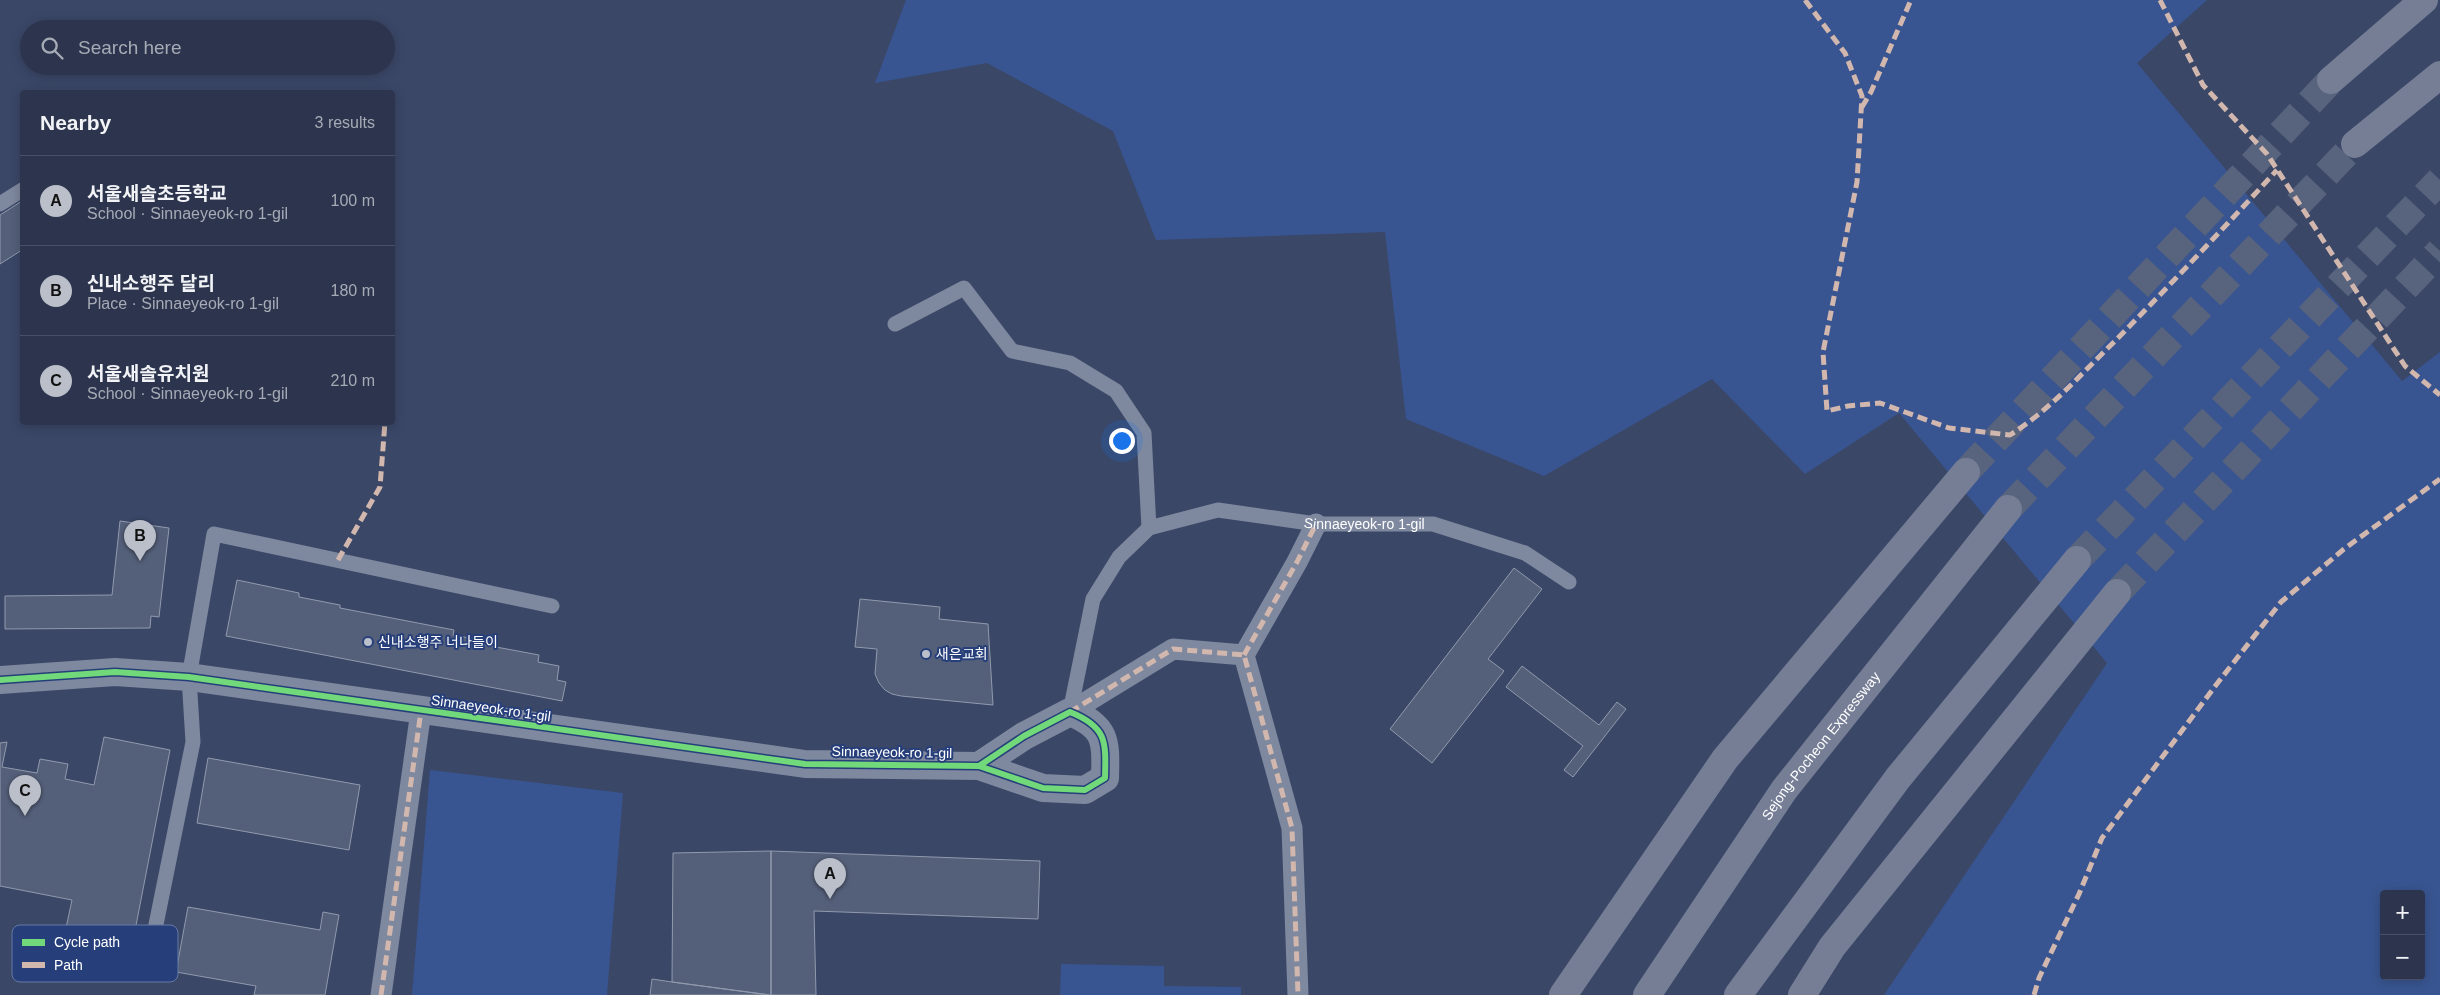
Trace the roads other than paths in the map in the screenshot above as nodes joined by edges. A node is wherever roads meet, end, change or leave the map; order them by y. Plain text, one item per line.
1 (2424, 0) edge
2 (2440, 75) edge
3 (2330, 80) tunnel mouth
4 (2355, 144) tunnel mouth
5 (20, 191) edge
6 (0, 204) edge
7 (895, 324) dead end
8 (1966, 472) tunnel mouth
9 (2008, 508) tunnel mouth
10 (1316, 524) junction
11 (1150, 528) junction
12 (2077, 560) tunnel mouth
13 (1569, 582) dead end
14 (2117, 593) tunnel mouth
15 (552, 606) dead end
16 (1244, 655) junction
17 (189, 677) junction
18 (0, 680) edge
19 (421, 711) junction
20 (1070, 712) junction
21 (979, 766) junction
22 (156, 925) edge
23 (381, 995) edge
24 (1298, 995) edge
25 (1563, 995) edge
26 (1646, 995) edge
27 (1738, 995) edge
28 (1802, 995) edge

1 - 3 highway
2 - 4 highway
5 - 6 lane
7 - 11 lane
8 - 25 highway
9 - 26 highway, Sejong-Pocheon Expressway
10 - 11 lane, Sinnaeyeok-ro 1-gil
10 - 13 lane, Sinnaeyeok-ro 1-gil
10 - 16 street
11 - 20 lane, Sinnaeyeok-ro 1-gil
12 - 27 highway
14 - 28 highway
15 - 17 lane
16 - 20 street
16 - 24 street
17 - 18 street, Sinnaeyeok-ro 1-gil
17 - 19 street, Sinnaeyeok-ro 1-gil
17 - 22 lane
19 - 21 street, Sinnaeyeok-ro 1-gil
19 - 23 street
20 - 21 street
20 - 21 street, Sinnaeyeok-ro 1-gil

